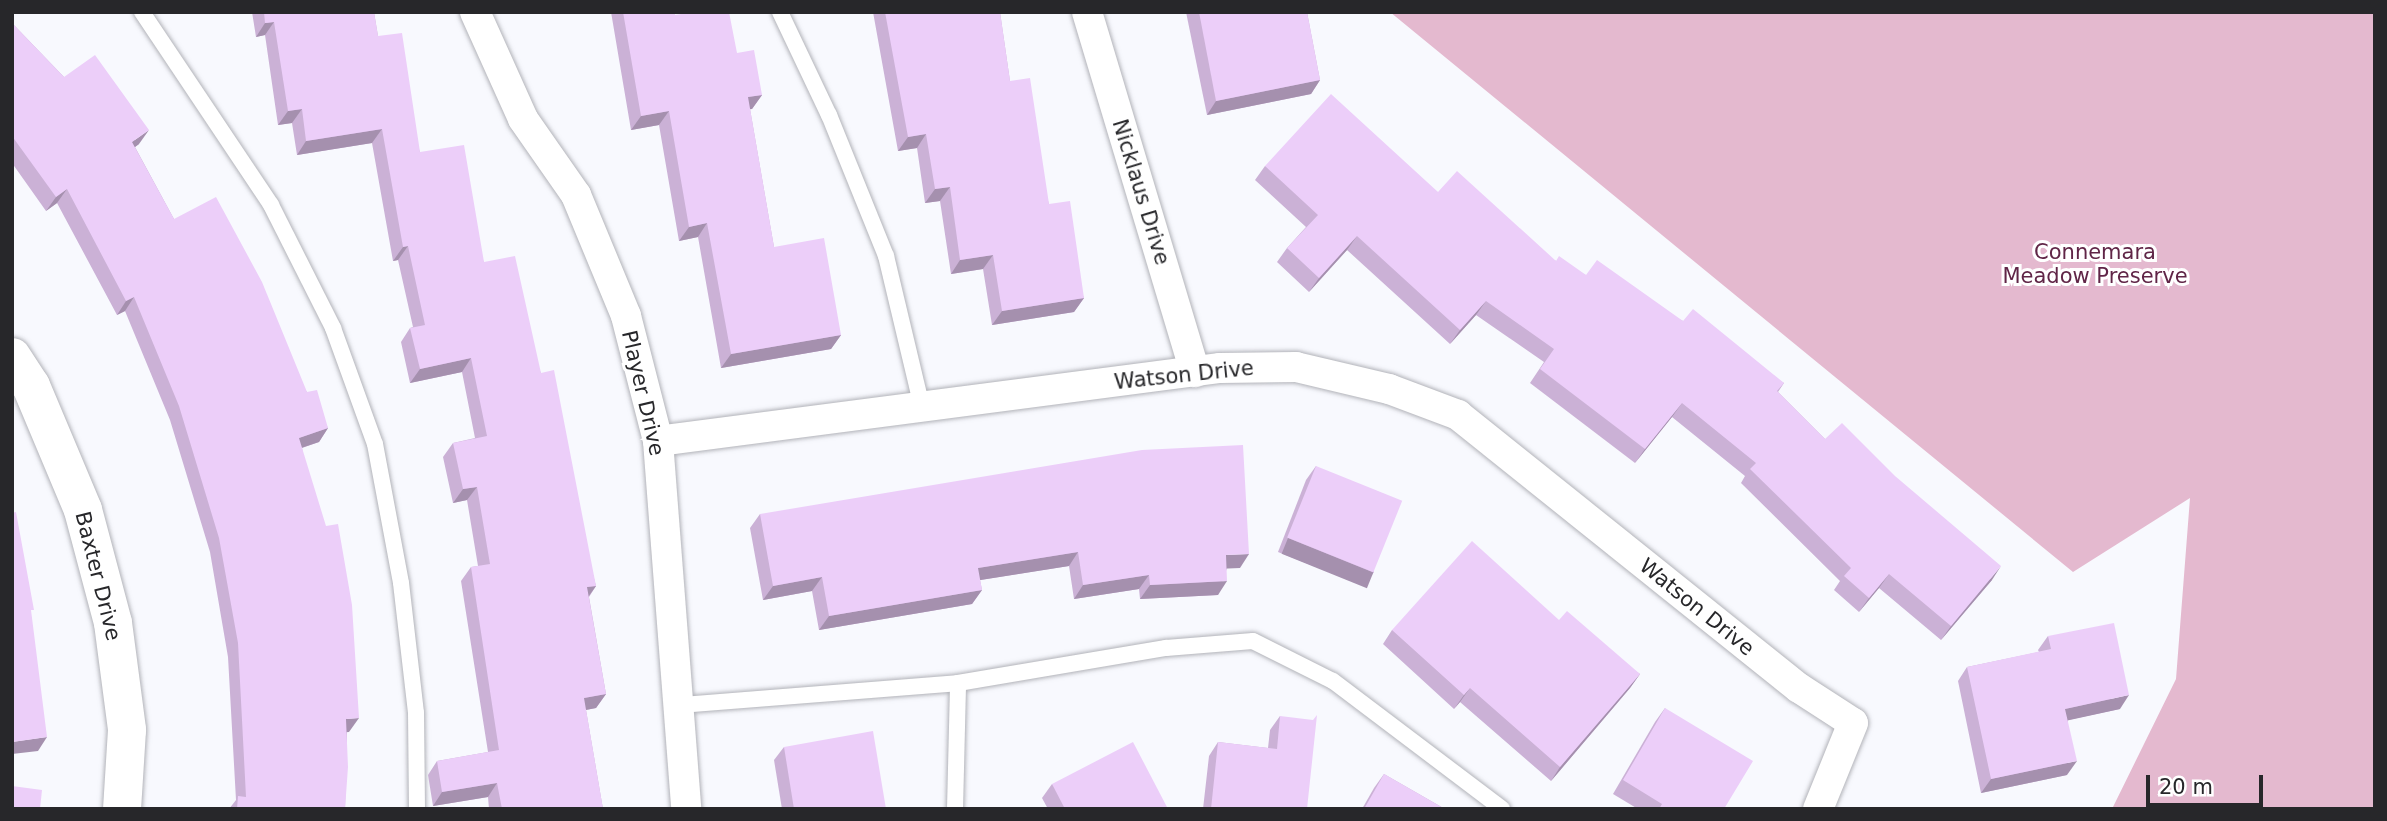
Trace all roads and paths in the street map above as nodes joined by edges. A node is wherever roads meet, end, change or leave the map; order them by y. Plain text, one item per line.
1 (142, 12) edge
2 (475, 12) edge
3 (780, 12) edge
4 (1087, 12) edge
5 (12, 357) edge
6 (1195, 372) junction
7 (922, 408) junction
8 (658, 441) junction
9 (958, 683) junction
10 (681, 705) junction
11 (122, 809) edge
12 (417, 809) edge
13 (686, 809) edge
14 (955, 809) edge
15 (1502, 809) edge
16 (1818, 809) edge

1 - 12 lane
2 - 8 street, Player Drive
3 - 7 lane
4 - 6 street, Nicklaus Drive
5 - 11 street, Baxter Drive
6 - 7 street, Watson Drive
6 - 16 street, Watson Drive
7 - 8 street, Watson Drive
8 - 10 street, Player Drive
9 - 10 lane
9 - 14 lane
9 - 15 lane
10 - 13 street, Player Drive

